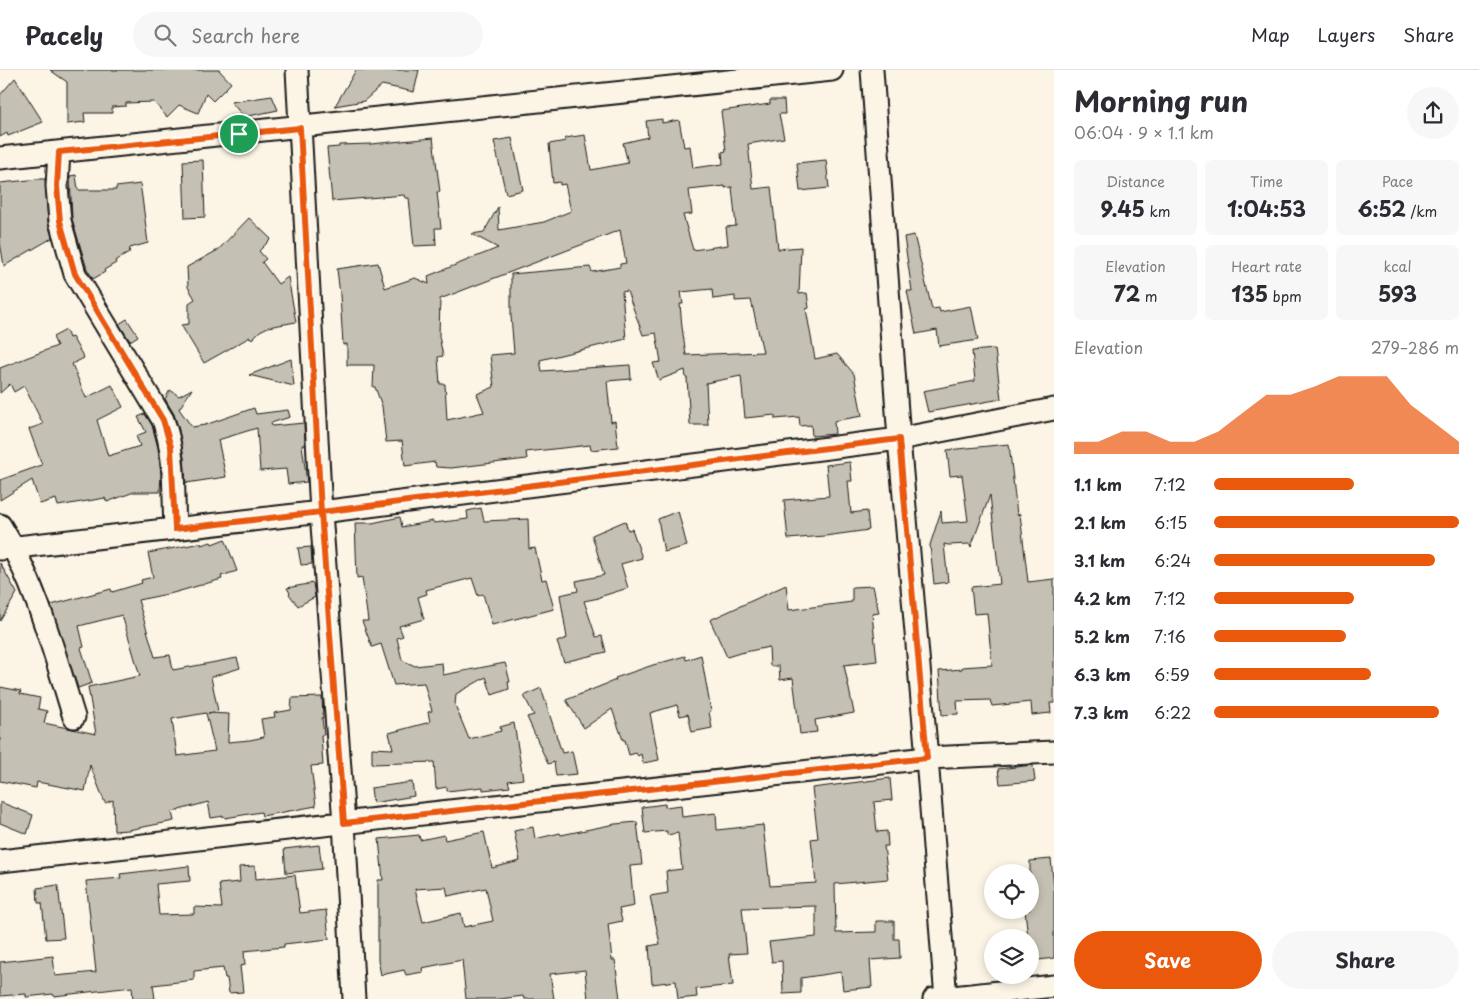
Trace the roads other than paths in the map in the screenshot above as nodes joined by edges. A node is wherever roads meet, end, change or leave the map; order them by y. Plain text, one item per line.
1 (297, 70) edge
2 (832, 70) edge
3 (872, 70) edge
4 (300, 128) junction
5 (59, 152) junction
6 (0, 158) edge
7 (1054, 409) edge
8 (899, 439) junction
9 (321, 512) junction
10 (0, 525) edge
11 (175, 529) junction
12 (7, 548) edge
13 (74, 717) dead end
14 (1054, 752) edge
15 (927, 758) junction
16 (344, 823) junction
17 (0, 860) edge
18 (1054, 986) edge
19 (354, 999) edge
20 (942, 999) edge

1 - 4 street
2 - 4 street
3 - 8 street
4 - 5 street
4 - 9 street
5 - 6 street
5 - 11 street
7 - 8 street
8 - 9 street
8 - 15 street
9 - 11 street
9 - 16 street
10 - 12 street
11 - 12 street
12 - 13 street
14 - 15 street
15 - 16 street
15 - 20 street
16 - 17 street
16 - 19 street
18 - 20 street

